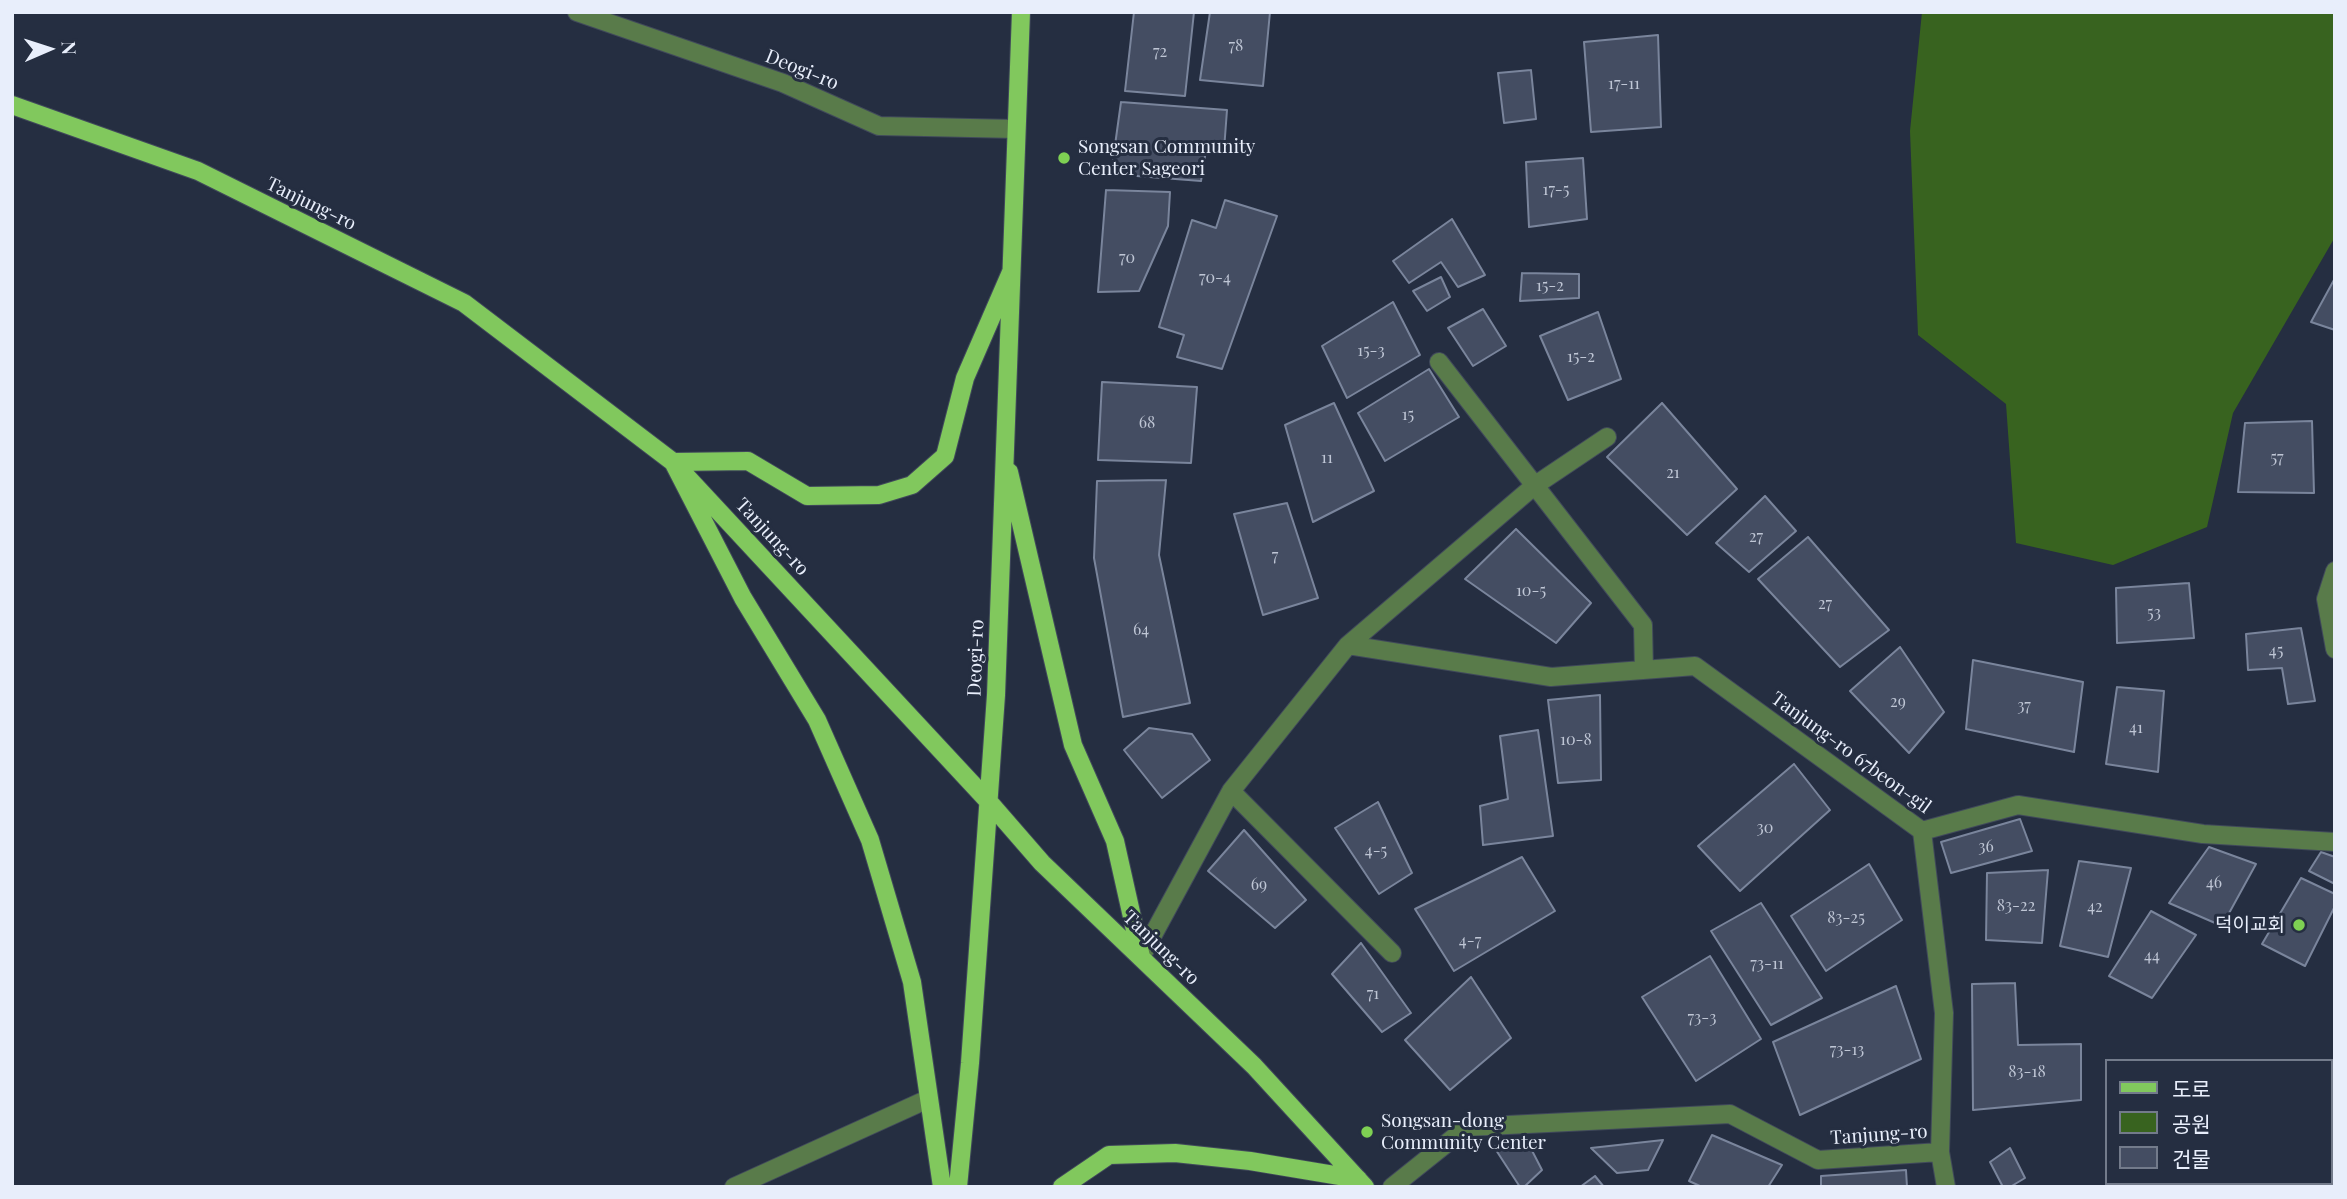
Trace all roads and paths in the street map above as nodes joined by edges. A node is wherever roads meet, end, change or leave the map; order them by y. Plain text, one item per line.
1 (577, 12) edge
2 (1021, 12) edge
3 (12, 105) edge
4 (1017, 129) junction
5 (1011, 272) junction
6 (1439, 362) dead end
7 (1606, 437) dead end
8 (1004, 447) junction
9 (673, 461) junction
10 (1534, 486) junction
11 (2335, 571) edge
12 (1348, 645) junction
13 (2335, 649) edge
14 (1644, 670) junction
15 (1231, 791) junction
16 (989, 802) junction
17 (1922, 831) junction
18 (2335, 842) edge
19 (1392, 953) dead end
20 (1141, 957) junction
21 (928, 1098) junction
22 (1940, 1152) junction
23 (1361, 1183) edge
24 (734, 1187) edge
25 (942, 1187) edge
26 (958, 1187) edge
27 (1062, 1187) edge
28 (1392, 1187) edge
29 (1946, 1187) edge

1 - 4 street, Deogi-ro
2 - 4 main road, Deogi-ro
3 - 9 main road, Tanjung-ro
4 - 5 main road, Deogi-ro
5 - 8 main road, Deogi-ro
5 - 9 main road
6 - 10 street
7 - 10 street
8 - 16 main road, Deogi-ro
8 - 20 main road
9 - 16 main road, Tanjung-ro
9 - 21 main road
10 - 12 street
10 - 14 street
11 - 13 street
12 - 14 street, Tanjung-ro 67beon-gil
12 - 15 street
14 - 17 street, Tanjung-ro 67beon-gil
15 - 19 street
15 - 20 street
16 - 20 main road, Tanjung-ro
16 - 26 main road, Deogi-ro
17 - 18 street, Tanjung-ro 67beon-gil
17 - 22 street, Tanjung-ro
20 - 23 main road, Tanjung-ro
21 - 24 street
21 - 25 main road
22 - 28 street, Tanjung-ro
22 - 29 street, Tanjung-ro
23 - 27 main road

